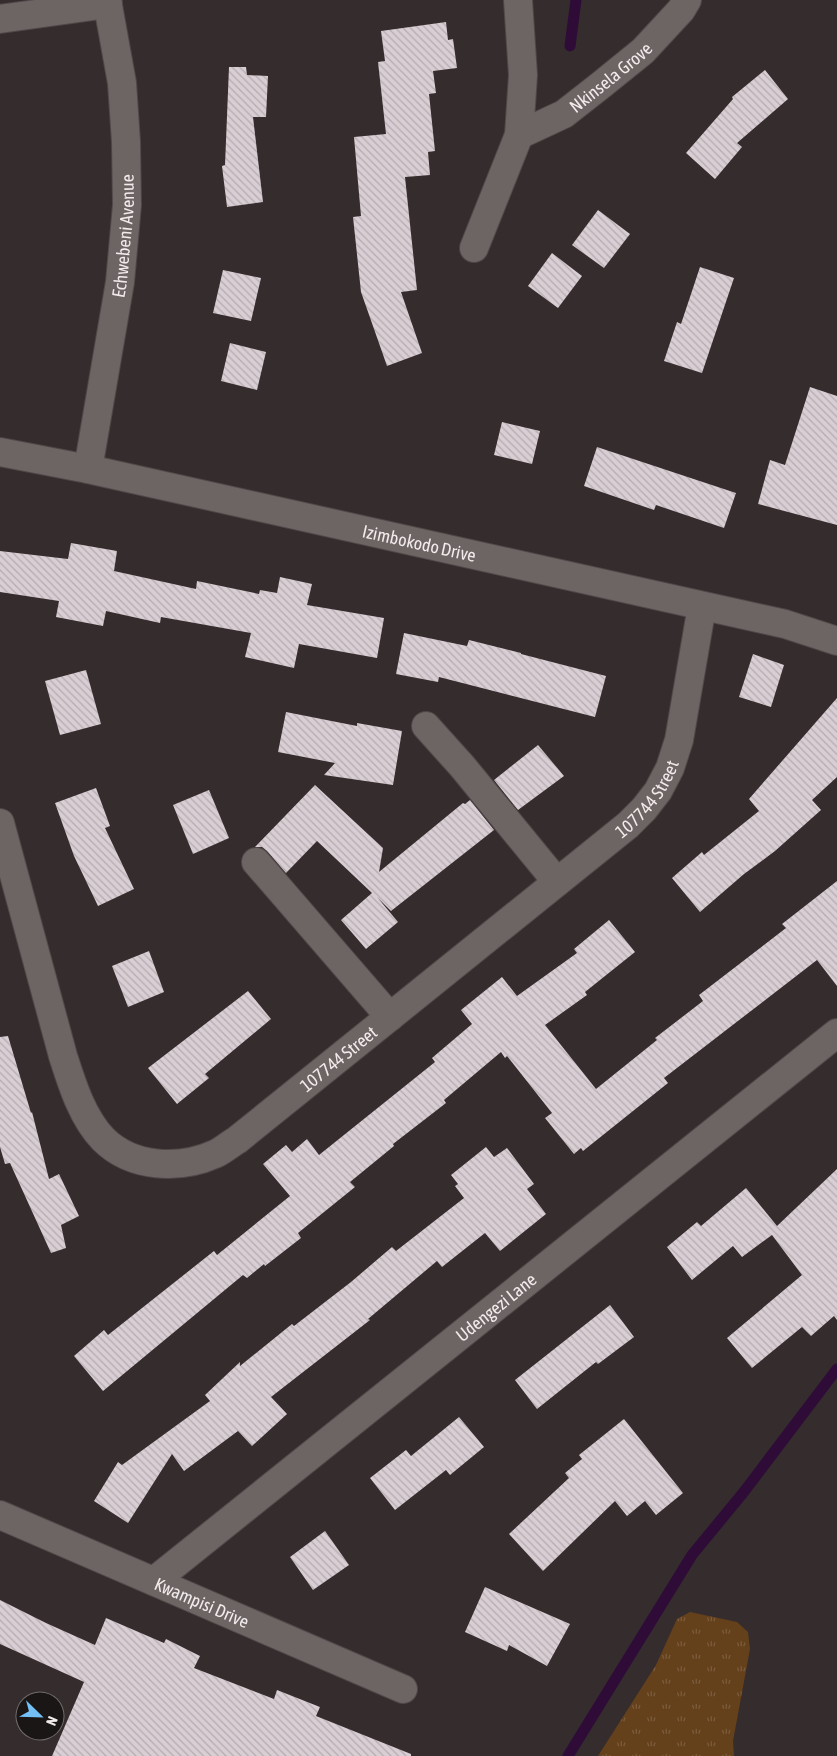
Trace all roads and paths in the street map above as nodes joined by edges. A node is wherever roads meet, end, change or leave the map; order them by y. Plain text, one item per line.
1 (518, 0) edge
2 (686, 0) edge
3 (108, 2) edge
4 (0, 18) edge
5 (519, 135) junction
6 (474, 248) dead end
7 (0, 452) edge
8 (88, 469) junction
9 (702, 606) junction
10 (837, 641) edge
11 (426, 726) dead end
12 (0, 823) edge
13 (256, 862) dead end
14 (557, 882) junction
15 (390, 1017) junction
16 (837, 1033) edge
17 (0, 1515) edge
18 (154, 1581) junction
19 (403, 1688) dead end

1 - 5 street
2 - 5 street, Nkinsela Grove
3 - 4 street
3 - 8 street, Echwebeni Avenue
5 - 6 street
7 - 8 street, Izimbokodo Drive
8 - 9 street, Izimbokodo Drive
9 - 10 street, Izimbokodo Drive
9 - 14 street, 107744 Street
11 - 14 street
12 - 15 street, 107744 Street
13 - 15 street
14 - 15 street, 107744 Street
16 - 18 street, Udengezi Lane
17 - 18 street, Kwampisi Drive
18 - 19 street, Kwampisi Drive

